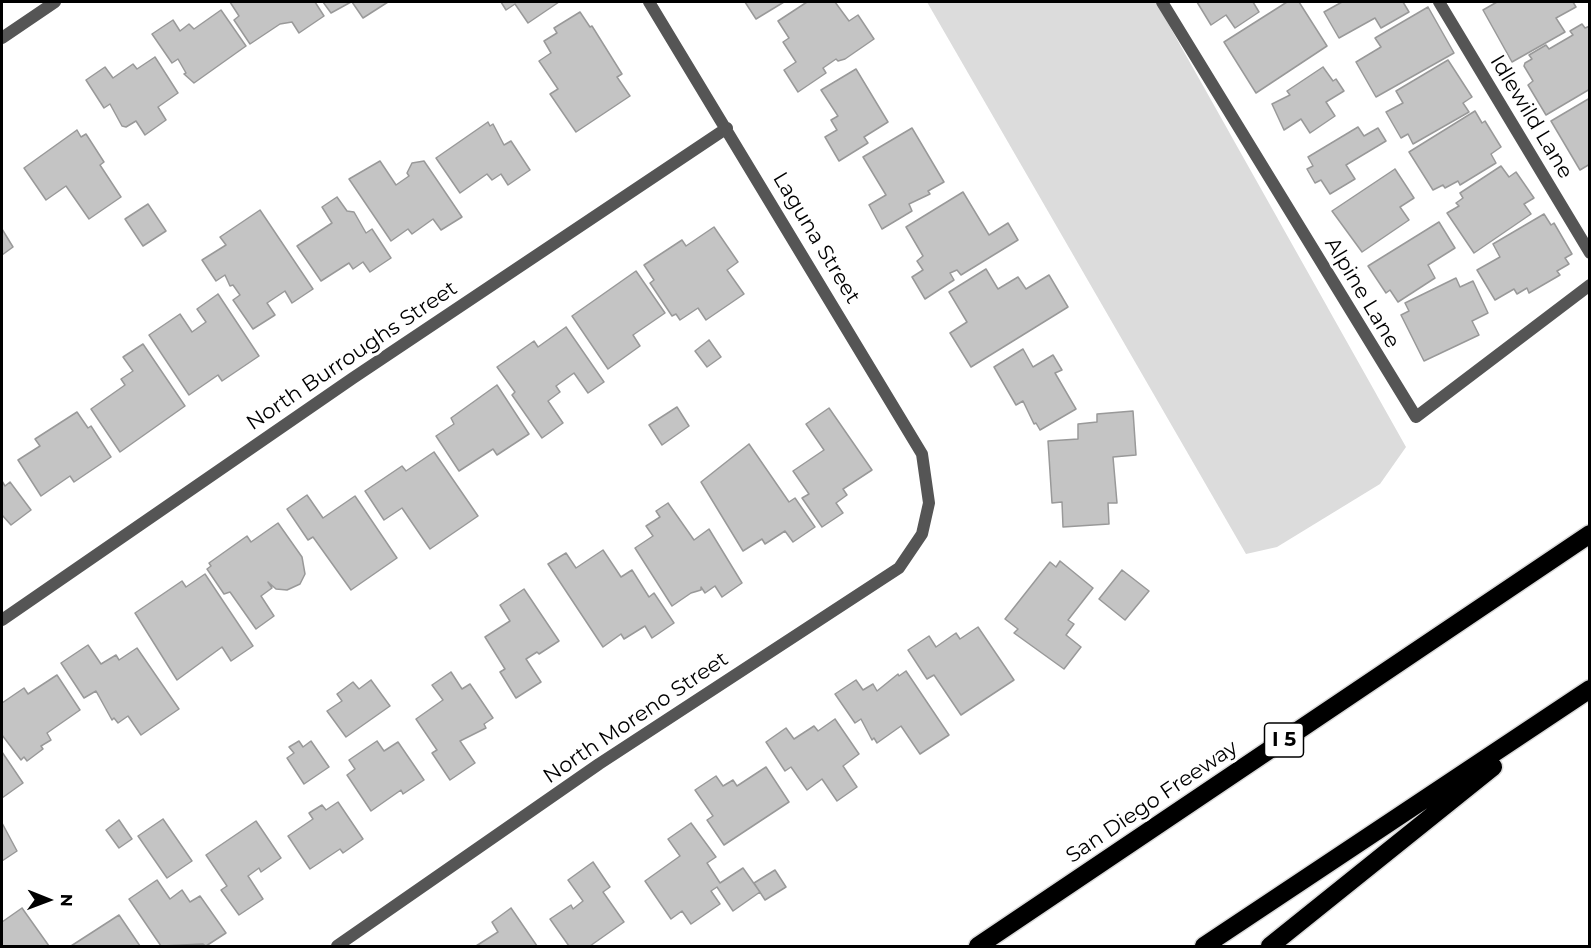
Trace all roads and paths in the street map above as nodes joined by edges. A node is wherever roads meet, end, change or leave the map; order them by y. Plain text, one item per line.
1 (55, 2) edge
2 (649, 2) edge
3 (1162, 2) edge
4 (1440, 2) edge
5 (2, 38) edge
6 (727, 128) junction
7 (1590, 253) edge
8 (1590, 285) edge
9 (929, 503) joint
10 (1590, 534) edge
11 (2, 620) edge
12 (1586, 692) edge
13 (337, 946) edge
14 (978, 946) edge
15 (1204, 946) edge
16 (1270, 946) edge

1 - 5 street
2 - 6 street, Laguna Street
3 - 8 street, Alpine Lane
4 - 7 street, Idlewild Lane
6 - 9 street, Laguna Street
6 - 11 street, North Burroughs Street
9 - 13 street, North Moreno Street
10 - 14 highway, San Diego Freeway / I 5
12 - 15 highway
12 - 16 highway

